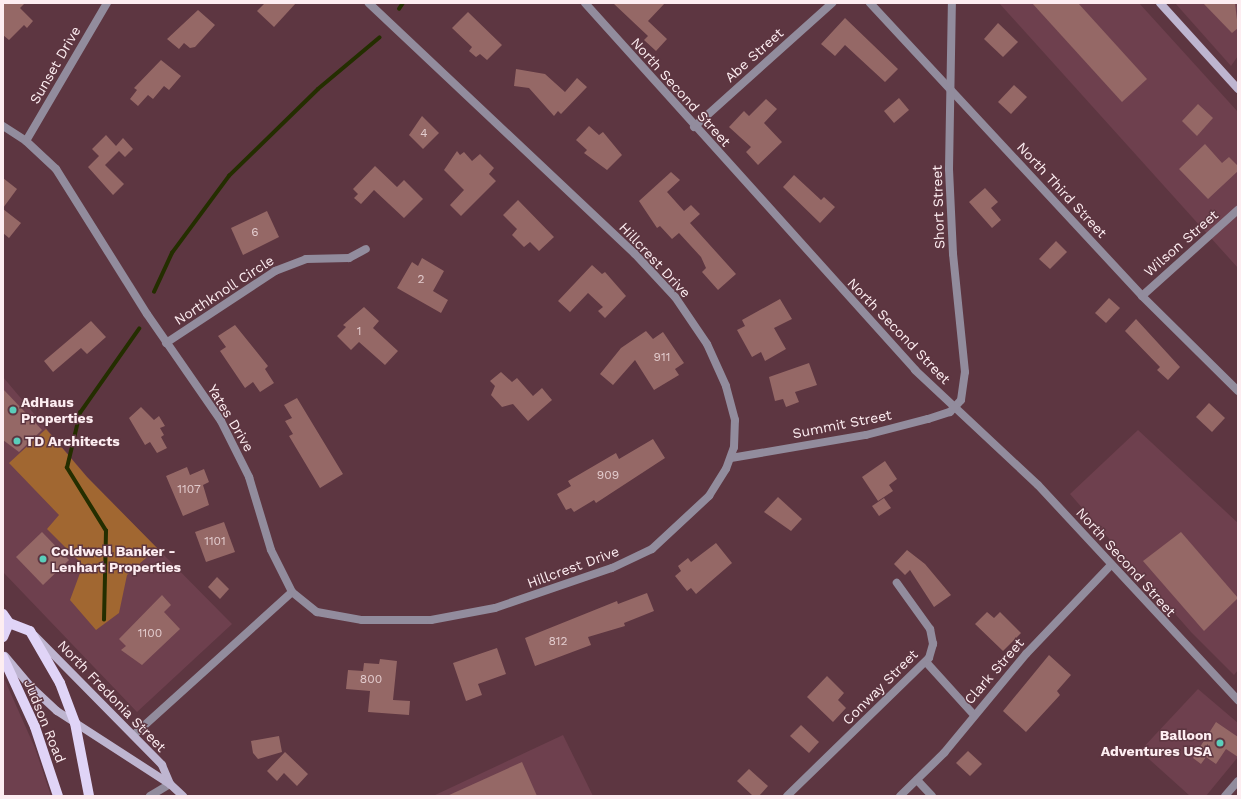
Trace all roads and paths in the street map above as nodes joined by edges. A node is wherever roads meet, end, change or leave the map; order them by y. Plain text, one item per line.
1 (107, 3) edge
2 (369, 3) edge
3 (585, 3) edge
4 (832, 3) edge
5 (870, 3) edge
6 (952, 3) edge
7 (1160, 3) edge
8 (948, 86) junction
9 (1238, 89) edge
10 (3, 126) edge
11 (694, 127) junction
12 (26, 141) junction
13 (1238, 210) edge
14 (366, 249) dead end
15 (1142, 296) junction
16 (166, 343) junction
17 (1238, 391) edge
18 (956, 407) junction
19 (731, 458) junction
20 (1111, 565) junction
21 (897, 583) dead end
22 (292, 592) junction
23 (6, 619) edge
24 (30, 631) junction
25 (3, 637) edge
26 (3, 654) edge
27 (3, 657) edge
28 (926, 662) junction
29 (1238, 700) edge
30 (974, 714) junction
31 (75, 723) junction
32 (134, 735) junction
33 (917, 780) junction
34 (1238, 781) edge
35 (170, 784) junction
36 (58, 796) edge
37 (89, 796) edge
38 (150, 796) edge
39 (182, 796) edge
40 (787, 796) edge
41 (900, 796) edge
42 (932, 796) edge
43 (1226, 796) edge

1 - 12 street, Sunset Drive
2 - 19 street, Hillcrest Drive
3 - 11 street, North Second Street
4 - 11 street, Abe Street
5 - 8 street, North Third Street
6 - 8 street, Short Street
7 - 9 street
8 - 15 street, North Third Street
8 - 18 street, Short Street
10 - 12 street, Yates Drive
11 - 18 street, North Second Street
12 - 16 street, Yates Drive
13 - 15 street, Wilson Street
14 - 16 street, Northknoll Circle
15 - 17 street, North Third Street
16 - 22 street, Yates Drive
18 - 19 street, Summit Street
18 - 20 street, North Second Street
19 - 22 street, Hillcrest Drive
20 - 29 street, North Second Street
20 - 30 street, Clark Street
21 - 28 street, Conway Street
22 - 32 street
23 - 24 main road
23 - 25 main road
24 - 31 main road, Judson Road
24 - 32 street, North Fredonia Street
26 - 31 street, North Fredonia Street
27 - 36 main road, Judson Road
28 - 30 street
28 - 40 street, Conway Street
30 - 33 street, Clark Street
31 - 35 street, North Fredonia Street
31 - 37 main road, Judson Road
32 - 35 street, North Fredonia Street
33 - 41 street, Clark Street
33 - 42 street
34 - 43 street
35 - 38 street
35 - 39 street, North Fredonia Street

